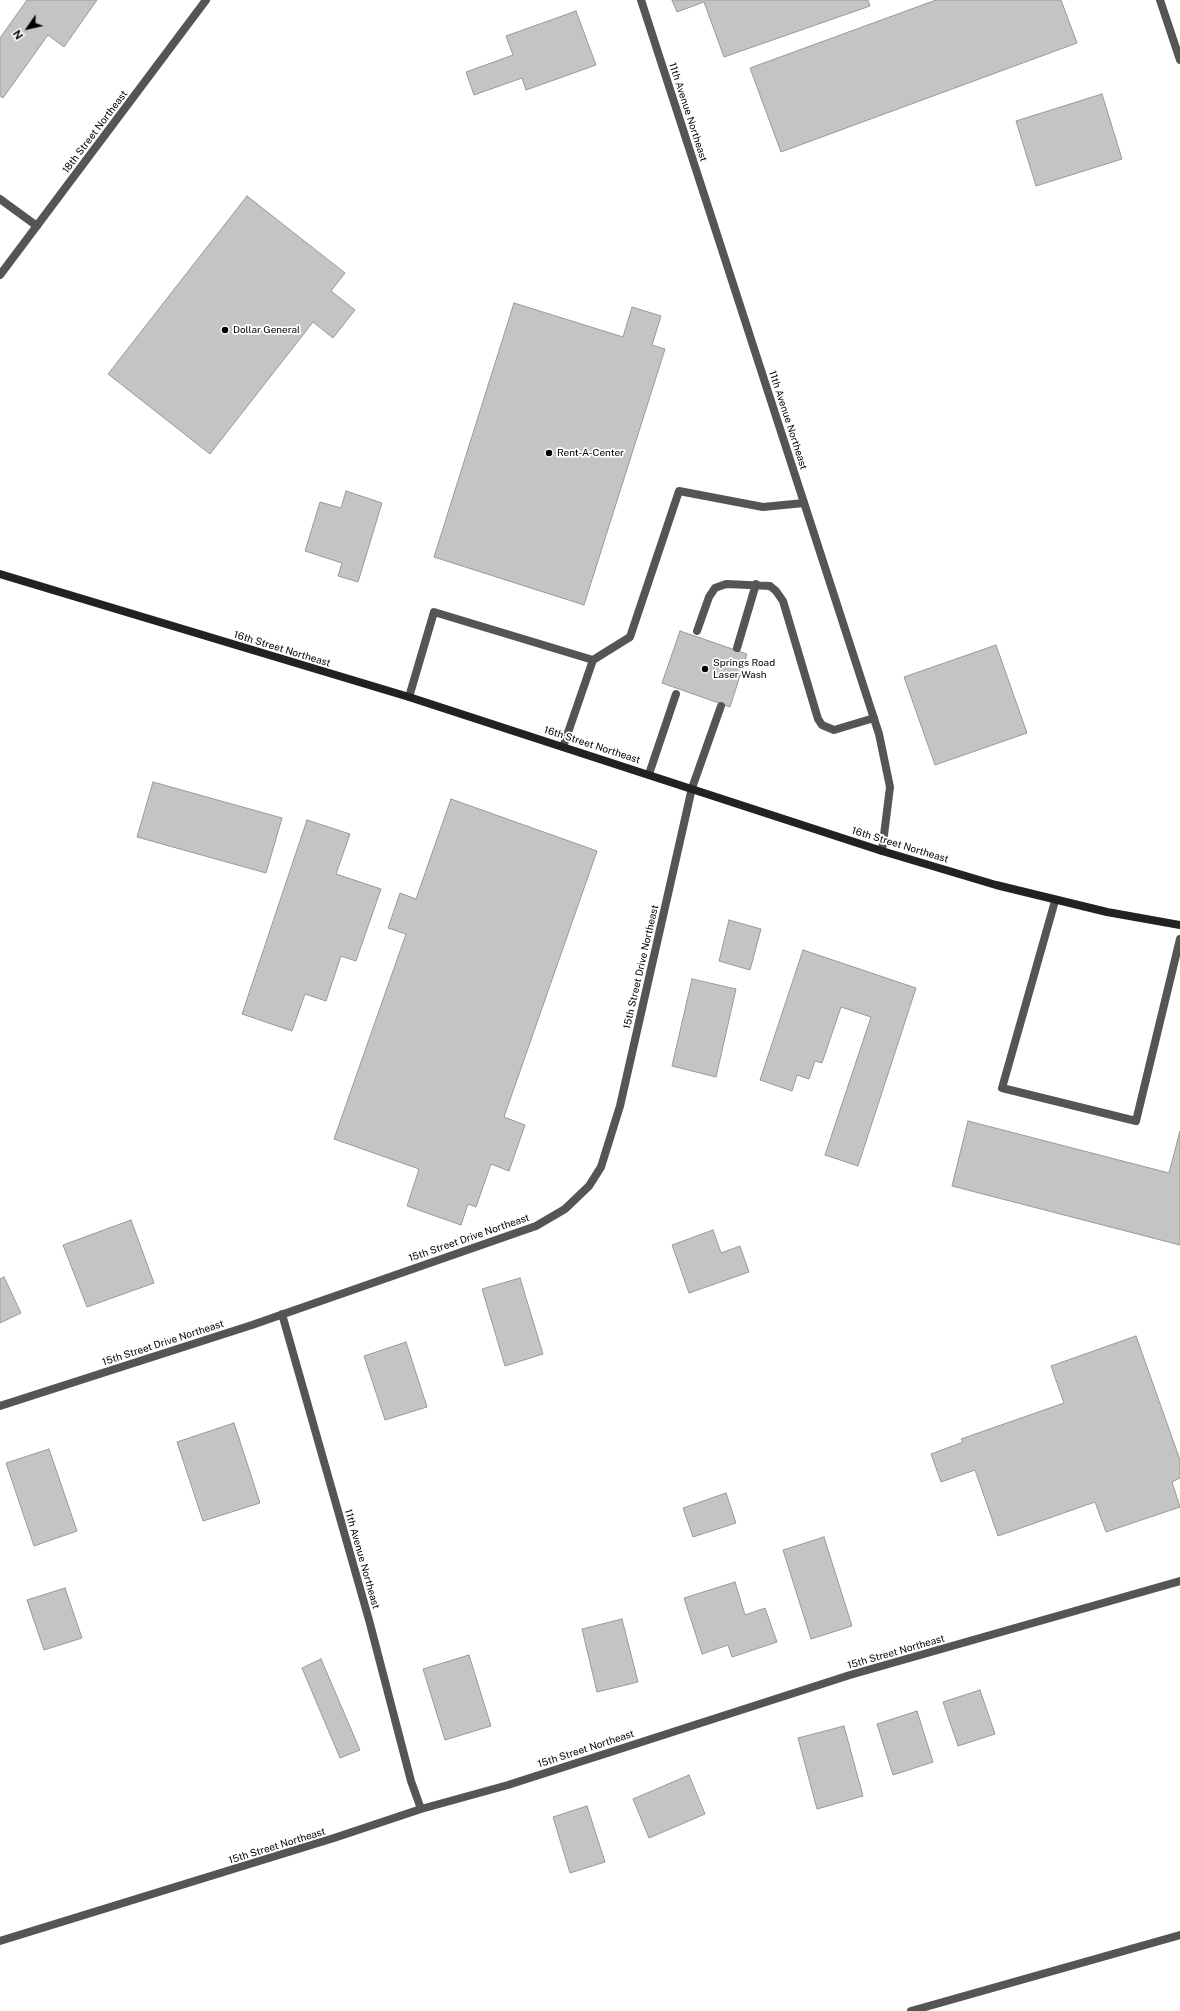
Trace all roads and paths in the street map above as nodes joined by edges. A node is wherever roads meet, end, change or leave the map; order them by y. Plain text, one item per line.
1 (206, 0) edge
2 (641, 0) edge
3 (1160, 0) edge
4 (1180, 60) edge
5 (0, 199) edge
6 (37, 226) junction
7 (0, 275) edge
8 (804, 503) junction
9 (0, 574) edge
10 (756, 584) junction
11 (697, 631) dead end
12 (737, 648) dead end
13 (593, 660) junction
14 (676, 694) dead end
15 (409, 697) junction
16 (721, 706) dead end
17 (874, 718) junction
18 (563, 747) junction
19 (649, 774) junction
20 (692, 788) junction
21 (882, 851) junction
22 (1055, 901) junction
23 (1180, 925) edge
24 (1180, 939) edge
25 (282, 1314) junction
26 (0, 1406) edge
27 (1180, 1580) edge
28 (421, 1810) junction
29 (1180, 1935) edge
30 (0, 1941) edge
31 (911, 2011) edge

1 - 6 street, 18th Street Northeast
2 - 8 street, 11th Avenue Northeast
3 - 4 street
5 - 6 street
6 - 7 street, 18th Street Northeast
8 - 13 street
8 - 17 street, 11th Avenue Northeast
9 - 15 main road, 16th Street Northeast
10 - 11 street
10 - 12 street
10 - 17 street
13 - 15 street
13 - 18 street
14 - 19 street
15 - 18 main road, 16th Street Northeast
16 - 20 street, 15th Street Drive Northeast
17 - 21 street, 11th Avenue Northeast
18 - 19 main road, 16th Street Northeast
19 - 20 main road, 16th Street Northeast
20 - 21 main road, 16th Street Northeast
20 - 25 street, 15th Street Drive Northeast
21 - 22 main road, 16th Street Northeast
22 - 23 main road, 16th Street Northeast
22 - 24 street
25 - 26 street, 15th Street Drive Northeast
25 - 28 street, 11th Avenue Northeast
27 - 28 street, 15th Street Northeast
28 - 30 street, 15th Street Northeast
29 - 31 street

